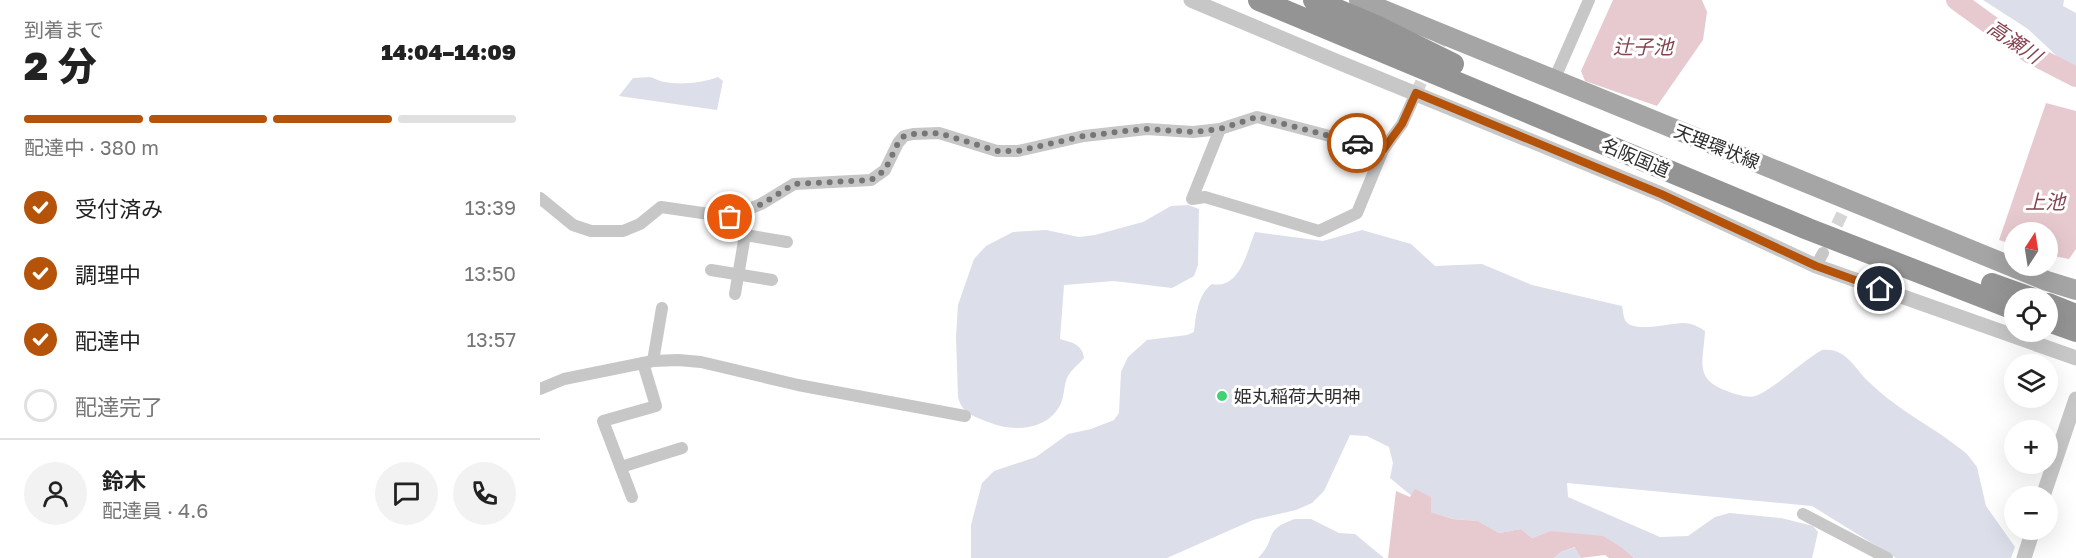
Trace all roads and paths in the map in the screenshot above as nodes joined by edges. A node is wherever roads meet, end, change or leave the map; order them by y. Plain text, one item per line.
1 (1191, 0) edge
2 (1241, 0) edge
3 (1259, 0) edge
4 (1299, 0) edge
5 (1314, 0) edge
6 (1359, 0) edge
7 (1589, 0) edge
8 (1339, 33) junction
9 (1453, 64) junction
10 (1554, 80) junction
11 (1416, 93) junction
12 (1220, 129) junction
13 (1383, 150) junction
14 (540, 198) edge
15 (730, 217) junction
16 (745, 235) junction
17 (787, 242) dead end
18 (711, 270) dead end
19 (738, 275) junction
20 (772, 280) dead end
21 (2004, 288) edge
22 (2076, 290) edge
23 (735, 294) dead end
24 (2004, 305) edge
25 (662, 308) dead end
26 (2058, 308) edge
27 (2076, 315) edge
28 (2058, 325) edge
29 (2076, 331) edge
30 (2076, 358) edge
31 (648, 362) junction
32 (540, 389) edge
33 (2076, 399) edge
34 (965, 416) dead end
35 (682, 448) dead end
36 (621, 467) junction
37 (2046, 486) edge
38 (632, 497) dead end
39 (1803, 514) dead end
40 (2029, 540) edge
41 (1887, 558) edge
42 (2024, 558) edge

1 - 11 street
2 - 8 highway
3 - 8 highway, 名阪国道
4 - 9 highway, 名阪国道
5 - 9 highway
6 - 10 main road, 天理環状線
7 - 10 street
8 - 24 highway, 名阪国道
9 - 21 highway, 名阪国道
10 - 22 main road, 天理環状線
11 - 13 street
11 - 30 street
12 - 13 street
12 - 13 street
12 - 15 street
14 - 15 street
15 - 16 street
16 - 17 street
16 - 19 street
18 - 19 street
19 - 20 street
19 - 23 street
25 - 31 street
26 - 27 highway
28 - 29 highway
31 - 32 street
31 - 34 street
31 - 36 street
33 - 37 street
35 - 36 street
36 - 38 street
39 - 41 street
40 - 42 street

